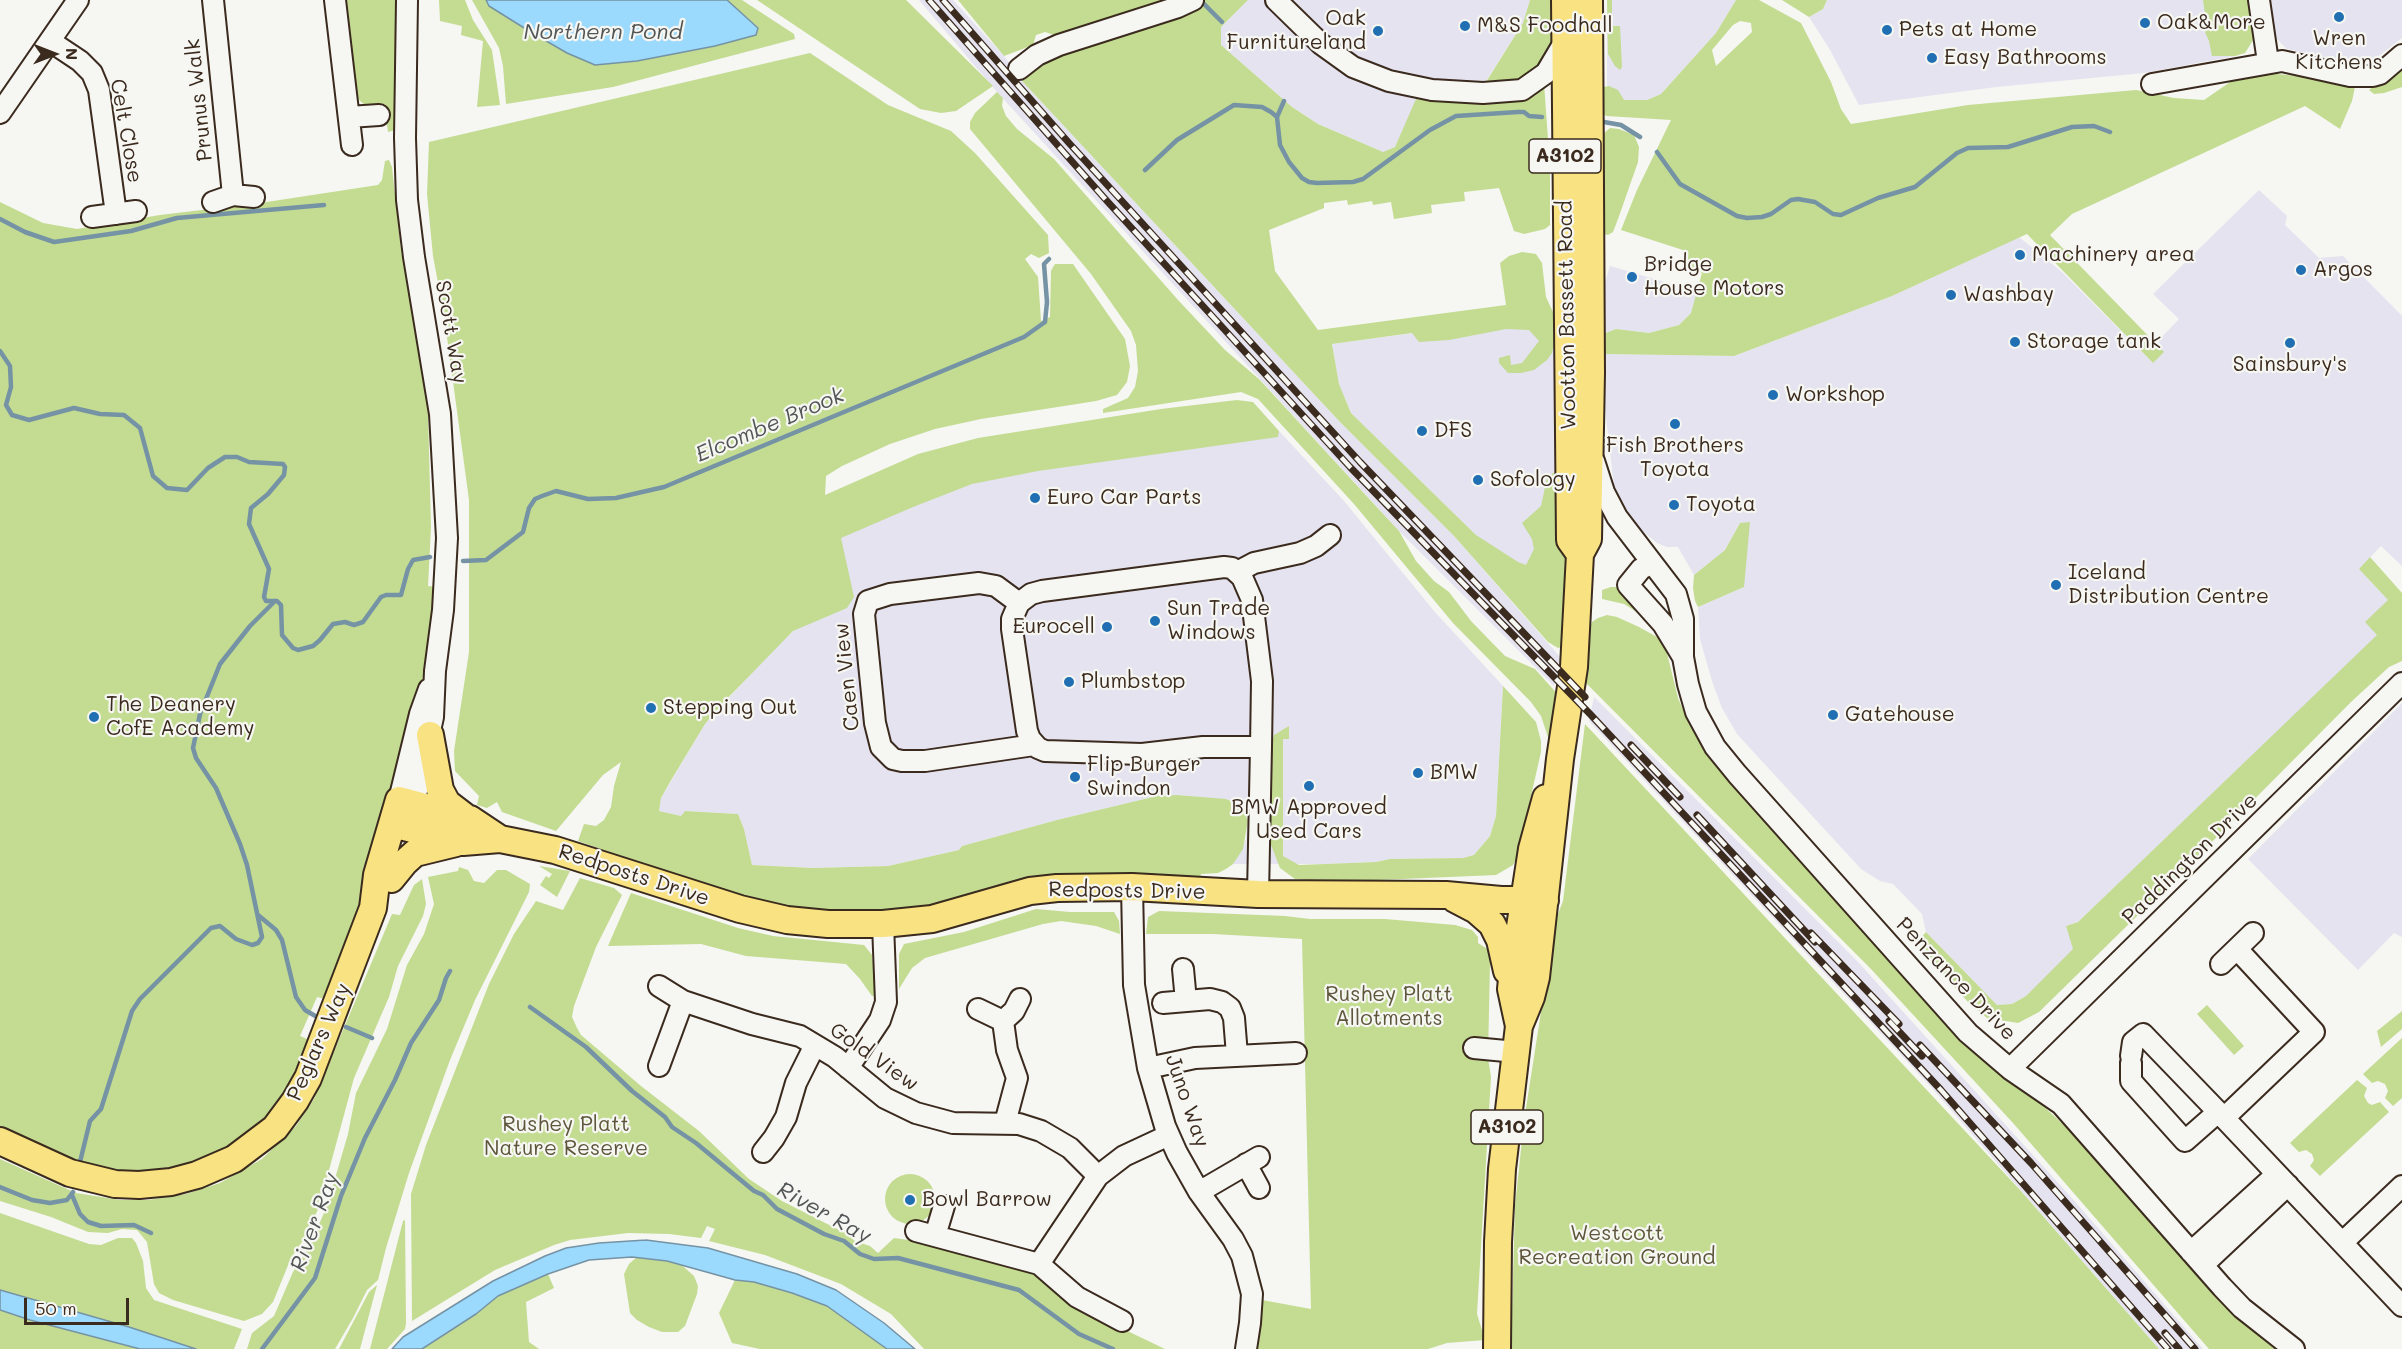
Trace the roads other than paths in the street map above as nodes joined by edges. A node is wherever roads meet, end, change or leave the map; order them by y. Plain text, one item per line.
1 (78, 0) edge
2 (213, 0) edge
3 (335, 0) edge
4 (407, 0) edge
5 (1193, 0) edge
6 (1564, 0) edge
7 (1589, 0) edge
8 (2259, 0) edge
9 (1281, 5) edge
10 (50, 41) junction
11 (1565, 41) junction
12 (2402, 55) edge
13 (2268, 62) junction
14 (1019, 69) dead end
15 (2152, 84) dead end
16 (0, 113) edge
17 (379, 115) dead end
18 (349, 117) junction
19 (352, 146) dead end
20 (233, 195) junction
21 (254, 197) dead end
22 (213, 202) dead end
23 (136, 211) dead end
24 (116, 214) junction
25 (92, 218) dead end
26 (1591, 450) junction
27 (1330, 535) dead end
28 (1580, 554) junction
29 (1652, 563) junction
30 (1238, 572) junction
31 (1018, 603) junction
32 (1683, 657) junction
33 (435, 672) junction
34 (2402, 683) edge
35 (430, 735) junction
36 (1034, 745) junction
37 (1261, 747) junction
38 (407, 802) junction
39 (400, 826) junction
40 (466, 830) junction
41 (391, 879) junction
42 (1131, 887) junction
43 (1535, 891) junction
44 (1258, 894) junction
45 (1446, 895) junction
46 (373, 908) junction
47 (883, 924) junction
48 (2253, 933) dead end
49 (2237, 949) junction
50 (2221, 964) dead end
51 (1183, 969) dead end
52 (659, 986) dead end
53 (1511, 989) junction
54 (1020, 999) dead end
55 (683, 1001) junction
56 (1186, 1001) junction
57 (1163, 1003) dead end
58 (978, 1009) dead end
59 (1003, 1021) junction
60 (1519, 1026) junction
61 (815, 1045) junction
62 (1474, 1048) dead end
63 (1516, 1052) junction
64 (1296, 1053) dead end
65 (1238, 1055) junction
66 (656, 1059) dead end
67 (848, 1068) junction
68 (1148, 1068) junction
69 (2010, 1069) junction
70 (2221, 1115) junction
71 (1005, 1123) junction
72 (1169, 1135) junction
73 (0, 1141) edge
74 (763, 1152) dead end
75 (1098, 1176) junction
76 (2282, 1179) junction
77 (2402, 1186) edge
78 (1259, 1188) dead end
79 (1199, 1192) junction
80 (944, 1206) dead end
81 (916, 1231) dead end
82 (936, 1236) junction
83 (2343, 1242) junction
84 (2197, 1259) junction
85 (1039, 1264) junction
86 (2402, 1306) edge
87 (1122, 1321) dead end
88 (1497, 1348) edge
89 (1246, 1349) edge
90 (2294, 1349) edge

1 - 10 street
2 - 20 street, Prunus Walk
3 - 18 street
4 - 33 street, Scott Way
5 - 14 street
6 - 11 main road, Wootton Bassett Road / A3102
7 - 26 main road, Wootton Bassett Road / A3102
8 - 13 street
9 - 11 street
10 - 16 street
10 - 24 street, Celt Close
11 - 28 main road, Wootton Bassett Road / A3102
12 - 13 street
13 - 15 street
17 - 18 street
18 - 19 street
20 - 21 street
20 - 22 street
23 - 24 street, Celt Close
24 - 25 street, Celt Close
26 - 28 main road, Wootton Bassett Road / A3102
26 - 29 street, Penzance Drive
27 - 30 street
28 - 43 main road, Wootton Bassett Road / A3102
29 - 32 street, Penzance Drive
29 - 32 street, Penzance Drive
30 - 31 street
30 - 37 street
31 - 36 street
31 - 36 street, Caen View
32 - 69 street, Penzance Drive
33 - 35 street, Scott Way
33 - 38 street, Scott Way
34 - 69 street, Paddington Drive
35 - 38 street, Scott Way
35 - 40 main road
36 - 37 street, Caen View
37 - 44 street
38 - 39 main road, Peglars Way
38 - 40 main road, Redposts Drive
39 - 40 main road, Redposts Drive
39 - 41 main road, Peglars Way
39 - 46 main road, Peglars Way
40 - 41 main road
40 - 47 main road, Redposts Drive
41 - 46 main road, Peglars Way
42 - 44 main road, Redposts Drive
42 - 47 main road, Redposts Drive
42 - 68 street, Juno Way
43 - 45 main road, Redposts Drive
43 - 53 main road, Wootton Bassett Road / A3102
43 - 60 main road, Wootton Bassett Road / A3102
44 - 45 main road, Redposts Drive
45 - 53 main road
46 - 73 main road, Peglars Way
47 - 67 street
48 - 49 street
49 - 50 street
49 - 70 street
51 - 56 street
52 - 55 street, Gold View
53 - 60 main road, Wootton Bassett Road / A3102
54 - 59 street
55 - 61 street, Gold View
55 - 66 street
56 - 57 street
56 - 65 street
58 - 59 street
59 - 71 street
60 - 63 main road, Wootton Bassett Road / A3102
61 - 67 street, Gold View
61 - 74 street
62 - 63 street
63 - 88 main road, Wootton Bassett Road / A3102
64 - 65 street
65 - 68 street
67 - 71 street, Gold View
68 - 72 street, Juno Way
69 - 84 street, Penzance Drive
70 - 70 street
70 - 76 street
71 - 75 street, Gold View
72 - 75 street
72 - 79 street, Juno Way
75 - 85 street
76 - 83 street
76 - 84 street
77 - 83 street
78 - 79 street
79 - 89 street, Juno Way
80 - 82 street
81 - 82 street
82 - 85 street
83 - 86 street
84 - 90 street, Penzance Drive
85 - 87 street

